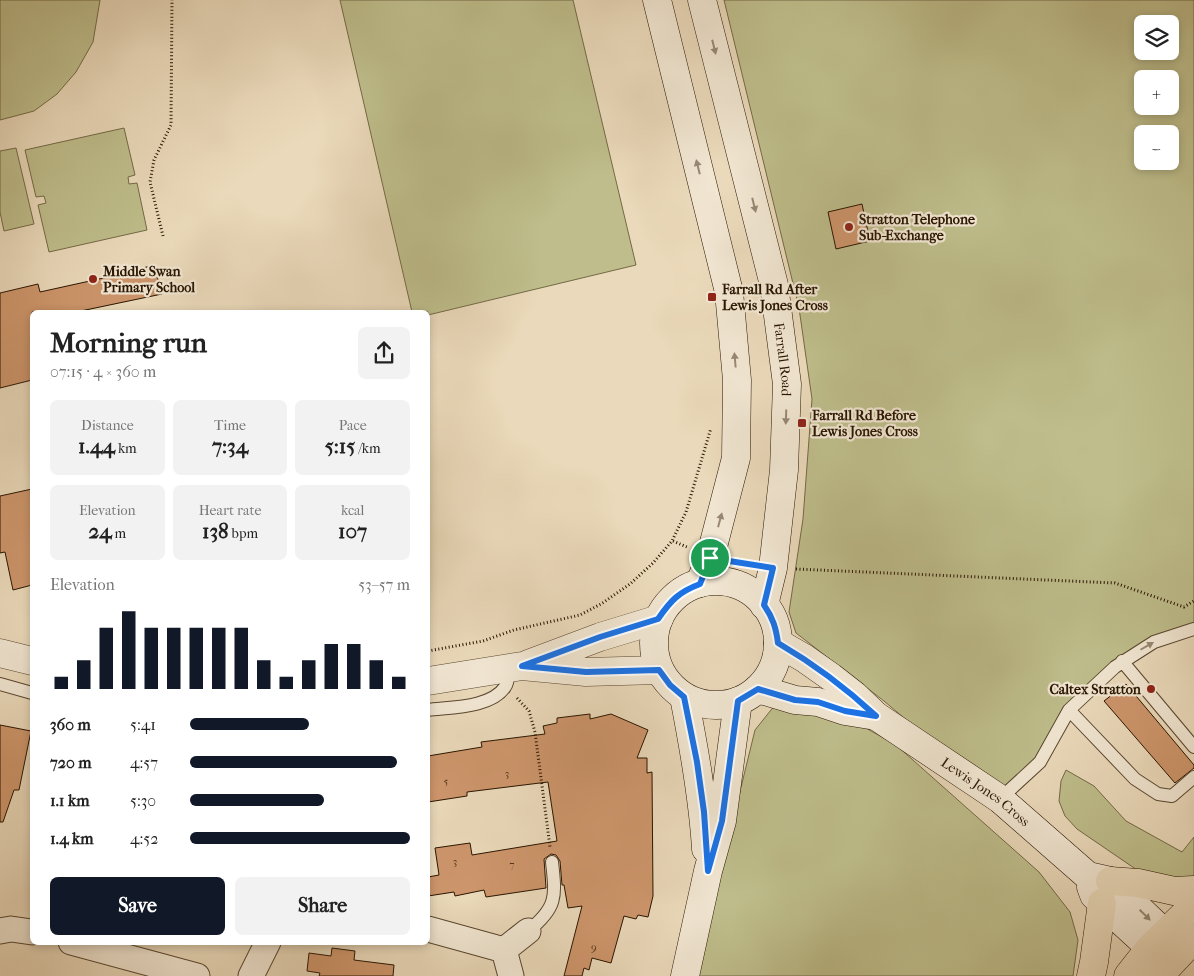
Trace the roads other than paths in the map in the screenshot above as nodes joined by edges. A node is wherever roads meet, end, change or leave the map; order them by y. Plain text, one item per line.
1 (656, 0) edge
2 (702, 0) edge
3 (700, 584) junction
4 (764, 605) junction
5 (658, 619) junction
6 (1194, 629) edge
7 (778, 643) junction
8 (0, 653) edge
9 (30, 660) edge
10 (1122, 661) junction
11 (659, 670) junction
12 (512, 673) junction
13 (430, 681) edge
14 (0, 684) edge
15 (30, 692) edge
16 (748, 695) junction
17 (684, 697) junction
18 (430, 710) edge
19 (1069, 710) junction
20 (876, 716) junction
21 (1194, 747) edge
22 (1194, 777) edge
23 (1000, 799) junction
24 (552, 862) road end
25 (708, 871) junction
26 (1100, 887) junction
27 (1194, 890) edge
28 (1194, 905) edge
29 (430, 930) edge
30 (0, 931) edge
31 (528, 931) joint
32 (30, 932) edge
33 (82, 945) edge
34 (266, 945) edge
35 (504, 950) junction
36 (1170, 952) edge
37 (197, 976) edge
38 (251, 976) edge
39 (512, 976) edge
40 (685, 976) edge
41 (1091, 976) edge
42 (1128, 976) edge

3 -> 1 main road
2 -> 4 main road, Farrall Road
3 - 4 main road
3 - 5 main road
4 - 7 main road
5 - 11 main road
5 - 12 main road
10 -> 6 lane
7 - 16 main road
7 - 20 main road, Lewis Jones Cross
8 - 9 main road
10 - 19 lane
10 - 21 lane
11 - 12 main road
11 - 17 main road
12 - 13 main road
12 - 18 lane
14 - 15 lane
16 - 17 main road
16 - 20 main road, Lewis Jones Cross
16 - 25 main road
17 - 25 main road
19 - 22 lane
19 - 23 lane
20 - 23 main road, Lewis Jones Cross
23 - 26 main road, Lewis Jones Cross
24 - 31 lane
25 - 40 main road
26 - 27 main road
26 - 36 main road, Lewis Jones Cross
26 - 41 main road
28 - 36 main road
29 - 35 street
30 - 32 street
31 - 35 street
33 - 37 street
34 - 38 street
35 - 39 street
36 - 42 main road

